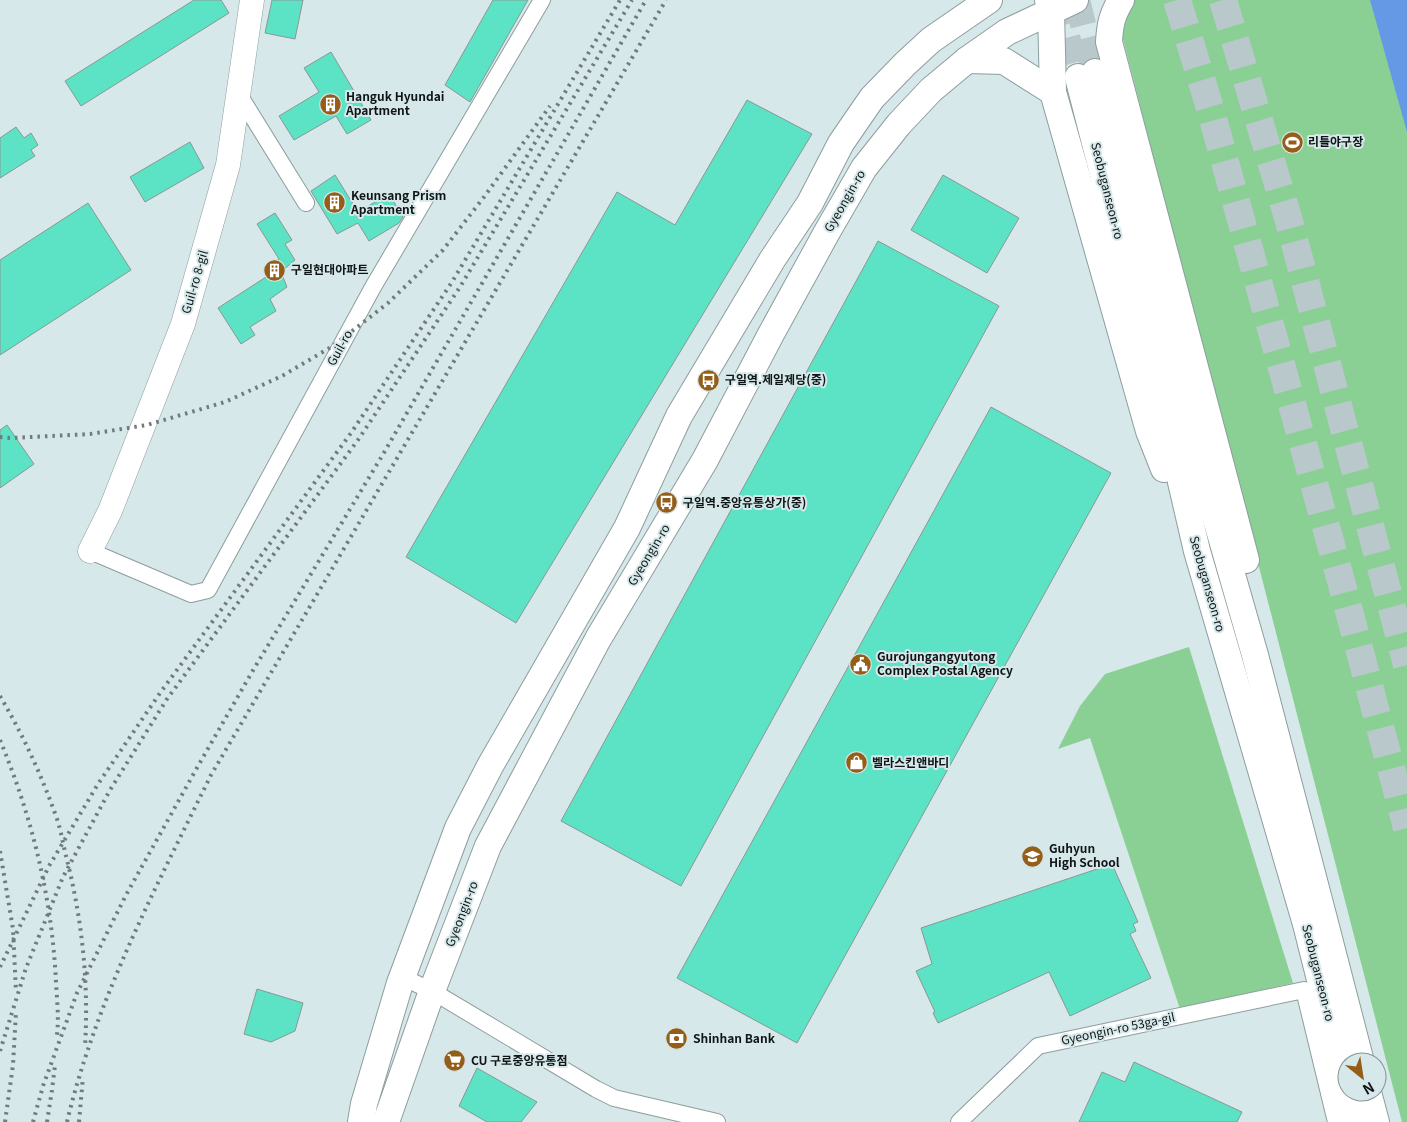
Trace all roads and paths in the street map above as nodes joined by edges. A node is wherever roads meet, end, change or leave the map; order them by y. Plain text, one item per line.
1 (252, 0) edge
2 (542, 0) edge
3 (970, 0) edge
4 (989, 0) edge
5 (1075, 0) edge
6 (1121, 0) edge
7 (1050, 5) edge
8 (955, 22) junction
9 (967, 60) junction
10 (1096, 71) junction
11 (1053, 92) junction
12 (238, 94) junction
13 (306, 203) dead end
14 (90, 551) joint
15 (1197, 551) junction
16 (402, 977) junction
17 (432, 991) junction
18 (1338, 1052) edge
19 (1357, 1052) edge
20 (1351, 1102) edge
21 (1371, 1102) edge
22 (361, 1116) edge
23 (386, 1122) edge
24 (718, 1122) edge
25 (959, 1122) edge
26 (1336, 1122) edge
27 (1356, 1122) edge
28 (1376, 1122) edge

1 - 12 street, Guil-ro 8-gil
2 - 14 street, Guil-ro
3 - 8 main road
4 - 8 main road
5 - 7 main road, Gyeongin-ro
6 - 10 main road
7 - 9 main road, Gyeongin-ro
7 - 11 main road
8 - 16 main road
9 - 11 main road
9 - 17 main road, Gyeongin-ro
10 - 11 main road
10 - 15 main road, Seobuganseon-ro
10 - 19 main road, Seobuganseon-ro
11 - 15 main road
12 - 13 street
12 - 14 street, Guil-ro 8-gil
15 - 18 main road, Seobuganseon-ro
16 - 17 street
16 - 22 main road
17 - 23 main road, Gyeongin-ro
17 - 24 street
20 - 27 main road
21 - 28 main road
25 - 26 street, Gyeongin-ro 53ga-gil

